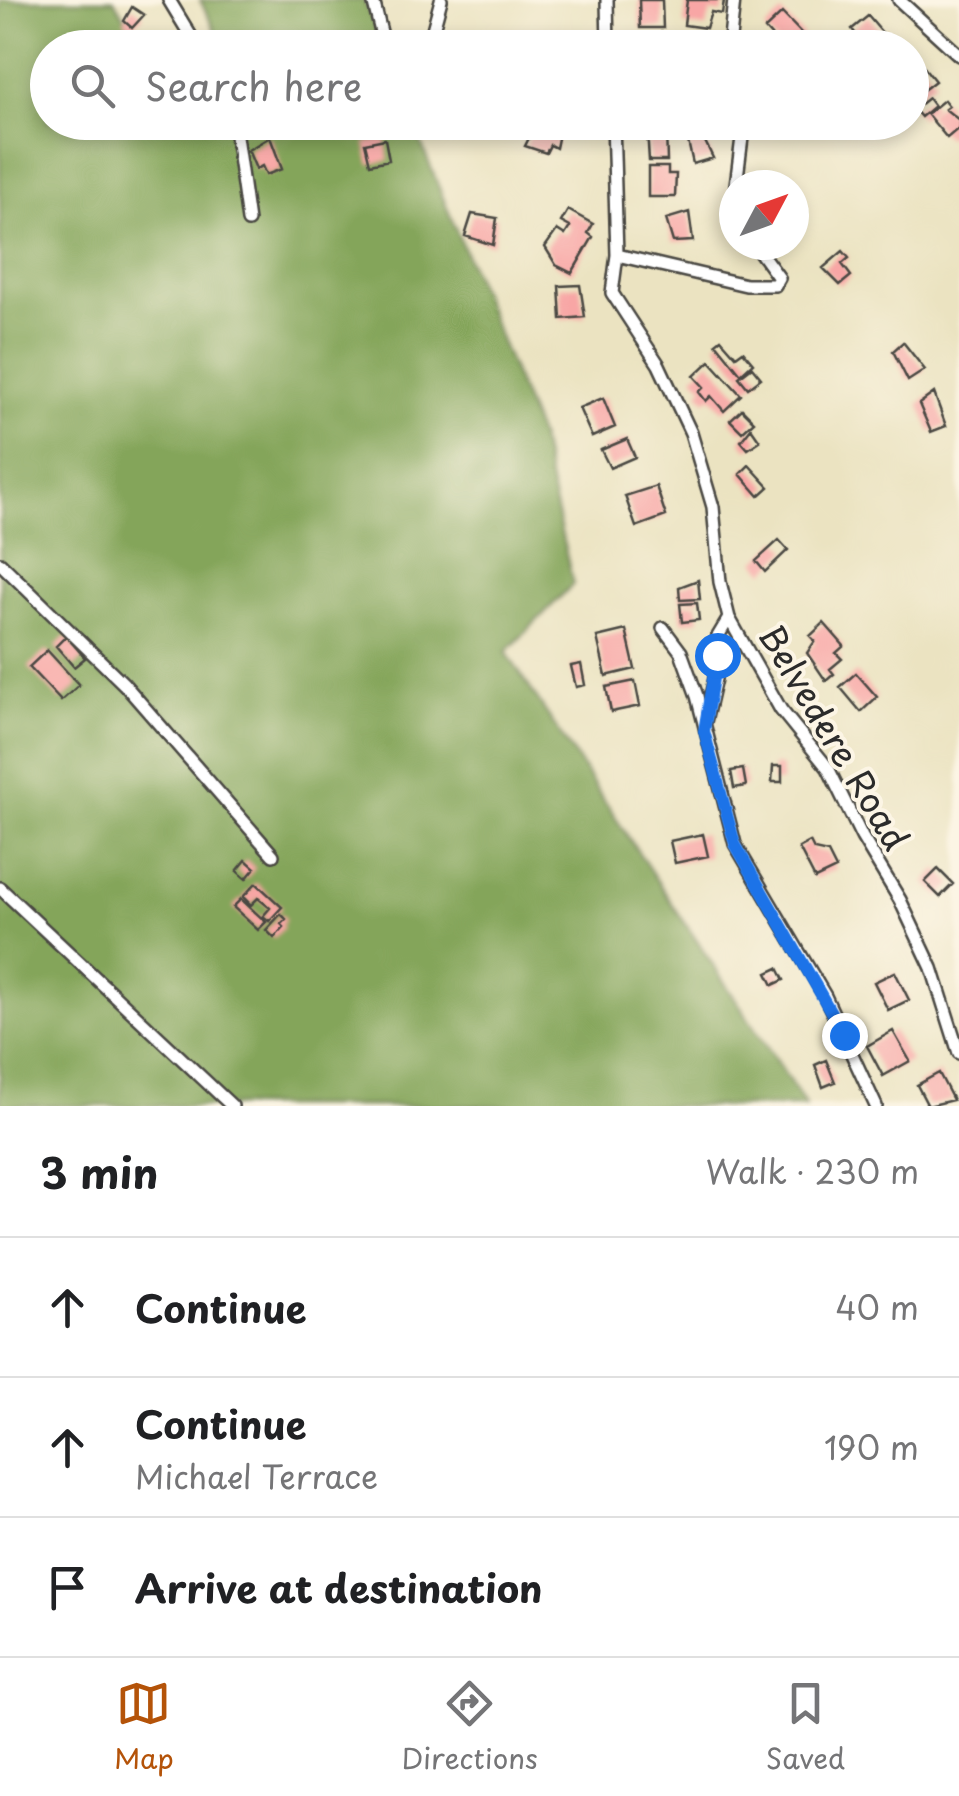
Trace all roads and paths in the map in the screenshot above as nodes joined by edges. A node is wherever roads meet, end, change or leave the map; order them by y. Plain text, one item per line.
1 (168, 0) edge
2 (373, 0) edge
3 (441, 0) edge
4 (607, 0) edge
5 (734, 0) edge
6 (899, 0) edge
7 (187, 30) edge
8 (381, 30) edge
9 (433, 30) edge
10 (608, 30) edge
11 (731, 30) edge
12 (959, 55) edge
13 (237, 140) edge
14 (614, 140) edge
15 (742, 140) edge
16 (738, 170) edge
17 (248, 221) dead end
18 (617, 254) junction
19 (768, 260) edge
20 (0, 563) edge
21 (729, 618) junction
22 (664, 628) dead end
23 (704, 731) junction
24 (272, 855) dead end
25 (0, 888) edge
26 (959, 1053) edge
27 (232, 1106) edge
28 (876, 1106) edge

1 - 7 street
2 - 8 street
3 - 9 street
4 - 10 street
5 - 11 street
6 - 12 street
13 - 17 street
14 - 18 street, Belvedere Road
15 - 16 street
18 - 19 street
18 - 21 street, Belvedere Road
20 - 24 street
21 - 23 street
21 - 26 street, Belvedere Road
22 - 23 street
23 - 28 street
25 - 27 street

